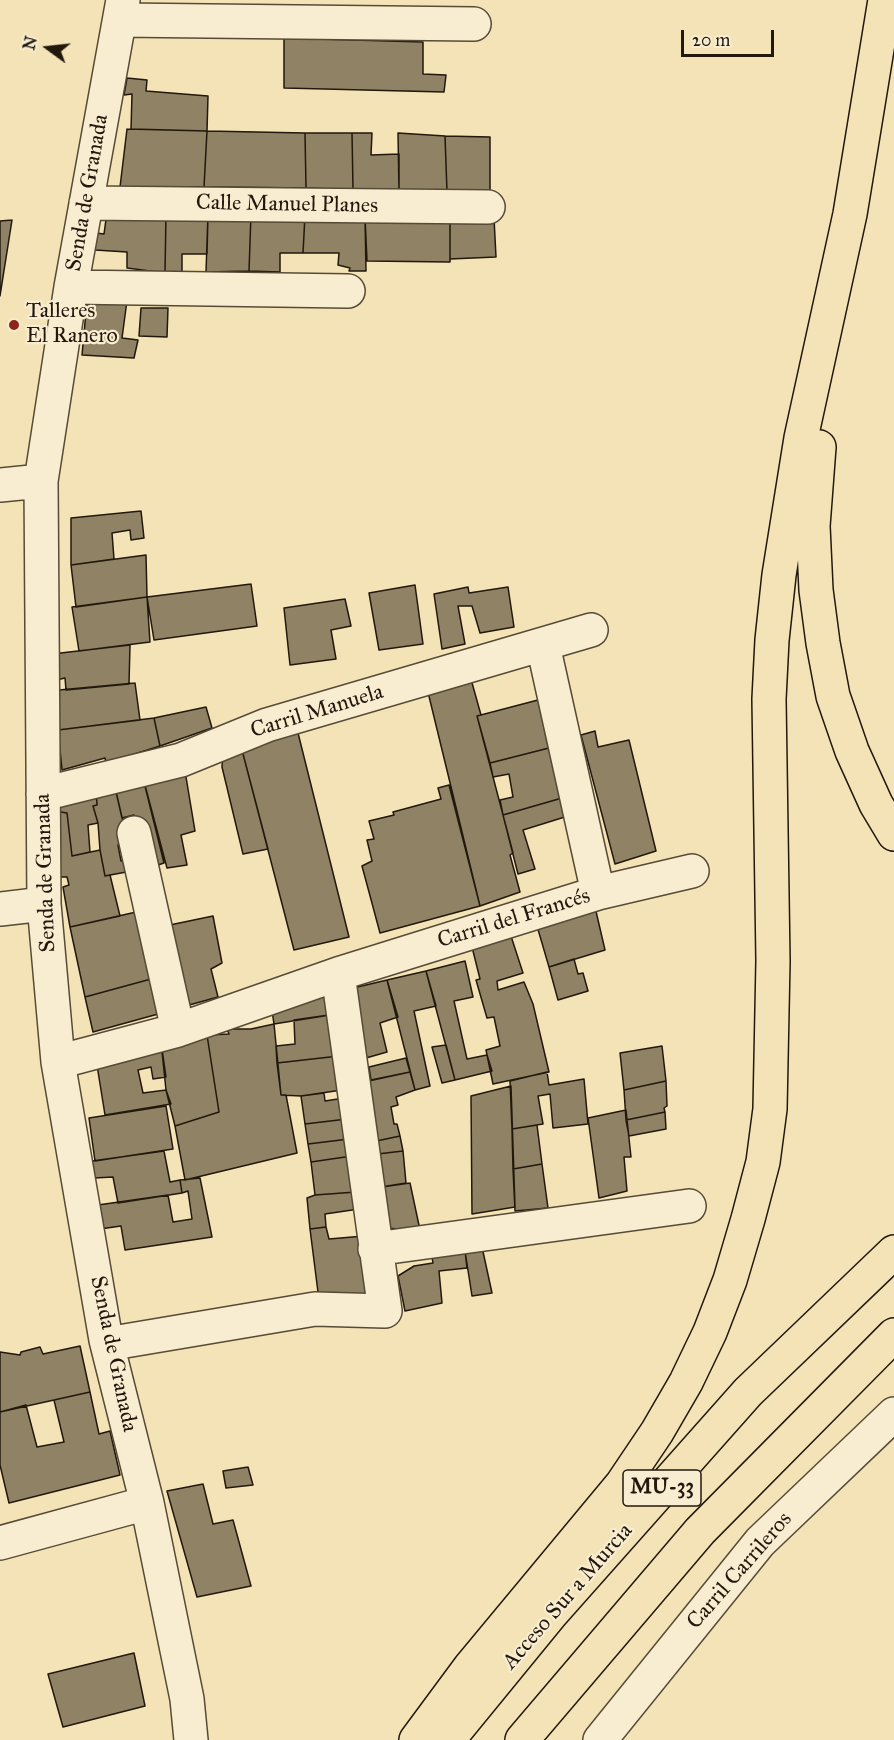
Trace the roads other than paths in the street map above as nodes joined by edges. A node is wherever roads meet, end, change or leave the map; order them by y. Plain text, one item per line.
1 (885, 0) edge
2 (122, 10) edge
3 (474, 24) dead end
4 (86, 203) junction
5 (488, 207) dead end
6 (850, 214) junction
7 (71, 287) junction
8 (348, 291) dead end
9 (41, 481) junction
10 (0, 484) edge
11 (591, 630) dead end
12 (543, 645) junction
13 (43, 794) junction
14 (134, 833) dead end
15 (894, 834) edge
16 (692, 870) dead end
17 (598, 893) junction
18 (44, 904) junction
19 (0, 909) edge
20 (338, 974) junction
21 (178, 1030) junction
22 (58, 1062) junction
23 (689, 1206) dead end
24 (375, 1249) junction
25 (894, 1252) edge
26 (894, 1335) edge
27 (107, 1344) junction
28 (894, 1414) edge
29 (147, 1503) junction
30 (0, 1544) edge
31 (182, 1738) edge
32 (416, 1740) edge
33 (448, 1740) edge
34 (522, 1740) edge
35 (600, 1740) edge

1 - 6 highway
2 - 3 street
2 - 4 street, Senda de Granada
4 - 5 street, Calle Manuel Planes
4 - 7 street, Senda de Granada
6 - 15 highway
6 - 32 highway
7 - 8 street
7 - 9 street, Senda de Granada
9 - 10 street
9 - 13 street, Senda de Granada
11 - 12 street, Carril Manuela
12 - 13 street, Carril Manuela
12 - 17 street
13 - 18 street, Senda de Granada
14 - 21 street
16 - 17 street, Carril del Francés
17 - 20 street, Carril del Francés
18 - 19 street
18 - 22 street, Senda de Granada
20 - 21 street, Carril del Francés
20 - 24 street
21 - 22 street, Carril del Francés
22 - 27 street, Senda de Granada
23 - 24 street
24 - 27 street
25 - 33 highway, Acceso Sur a Murcia / MU-33
26 - 34 highway, MU-33
27 - 29 street, Senda de Granada
28 - 35 street, Carril Carrileros
29 - 30 street
29 - 31 street, Senda de Granada

